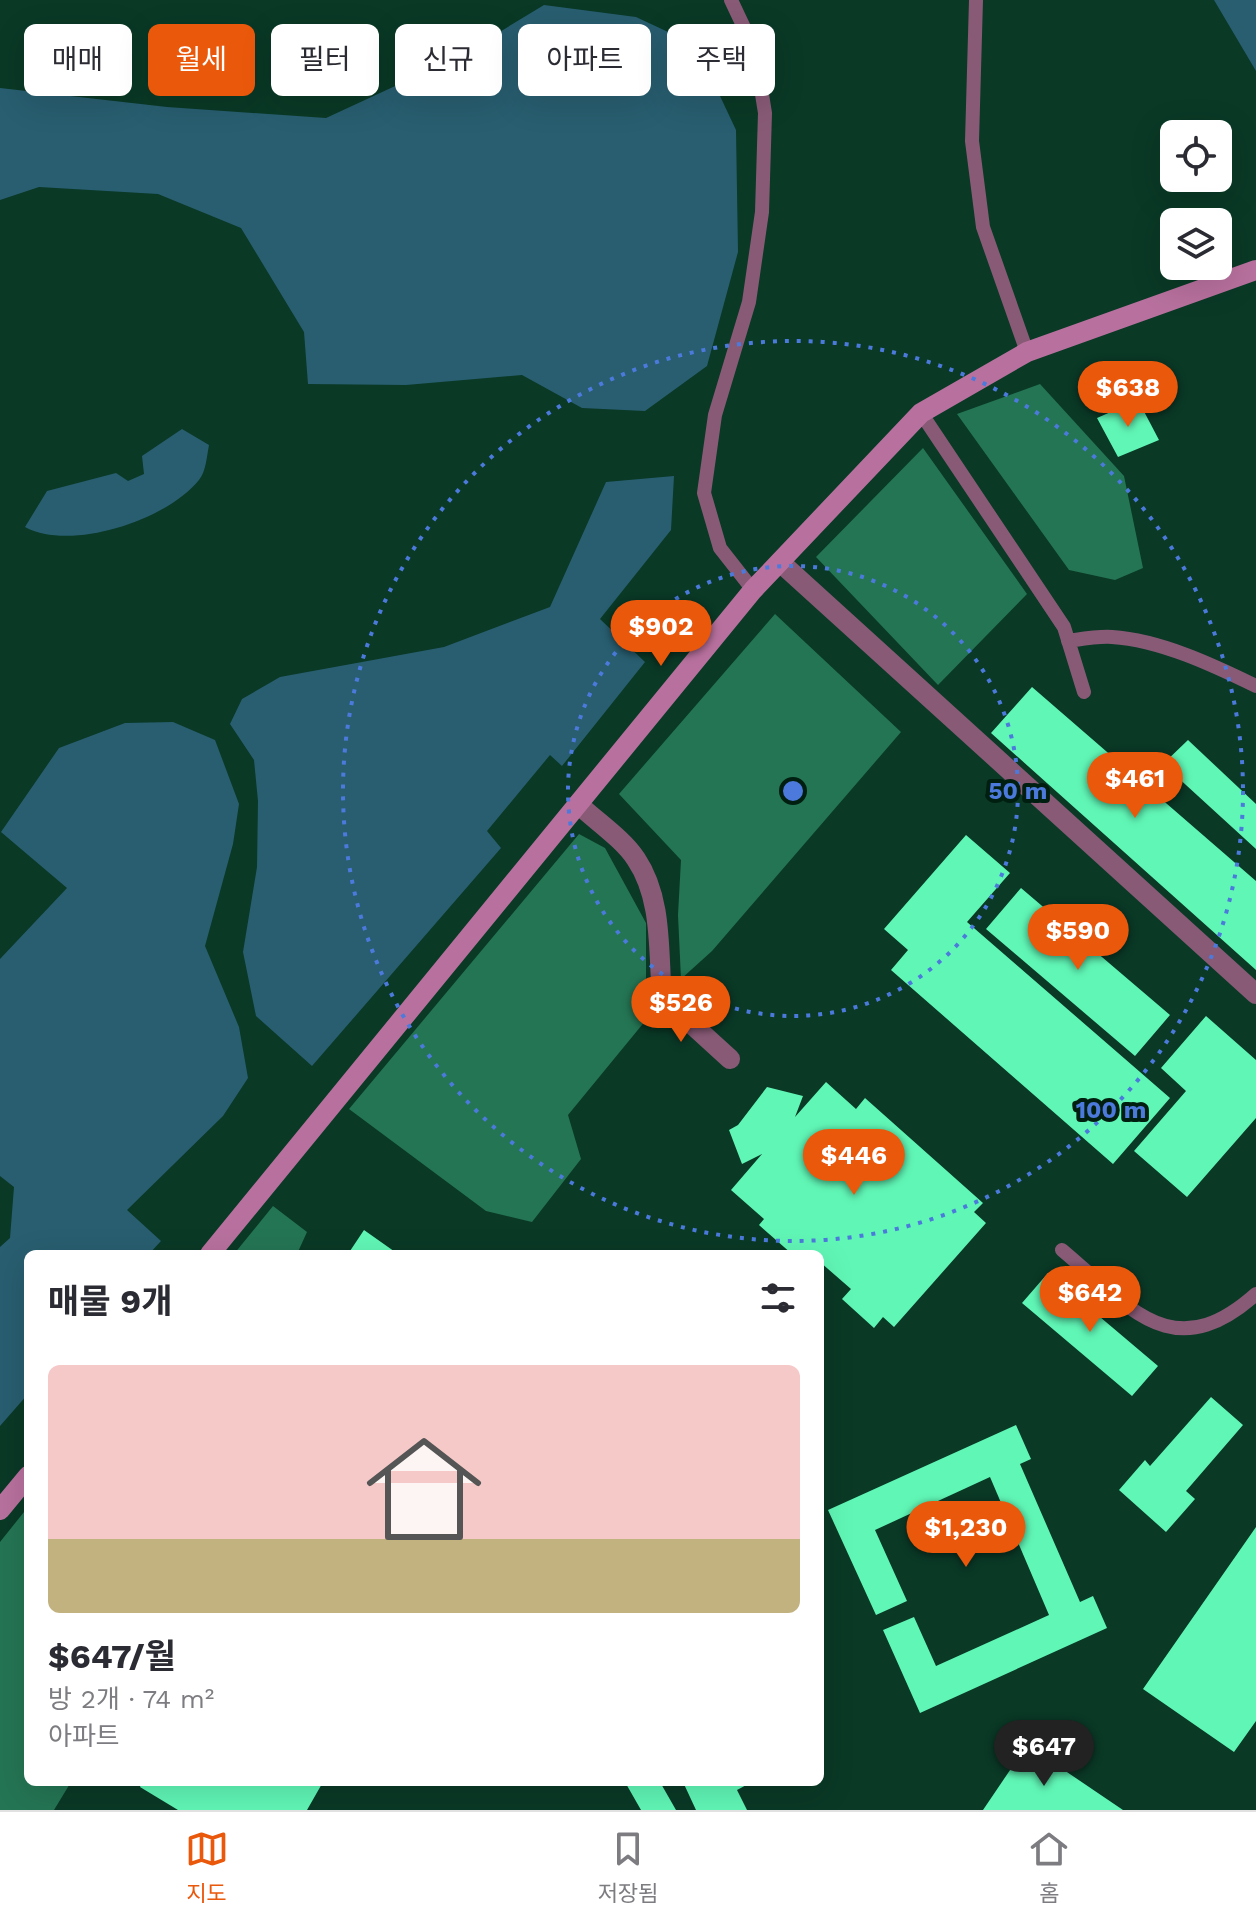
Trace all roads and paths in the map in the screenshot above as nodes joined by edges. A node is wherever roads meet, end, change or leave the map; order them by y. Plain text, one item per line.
1 (731, 0) edge
2 (976, 0) edge
3 (1256, 270) edge
4 (1027, 352) junction
5 (921, 413) junction
6 (780, 562) junction
7 (753, 590) junction
8 (1068, 641) junction
9 (1256, 686) edge
10 (1084, 692) dead end
11 (578, 804) junction
12 (1256, 994) edge
13 (730, 1059) dead end
14 (213, 1250) edge
15 (1062, 1250) dead end
16 (1256, 1294) edge
17 (24, 1481) edge
18 (0, 1510) edge

1 - 7 lane
2 - 4 lane
3 - 4 street
4 - 5 street
5 - 6 street
5 - 8 lane
6 - 7 street
6 - 12 street
7 - 11 street
8 - 9 lane
8 - 10 lane
11 - 13 street
11 - 14 street
15 - 16 lane
17 - 18 street

